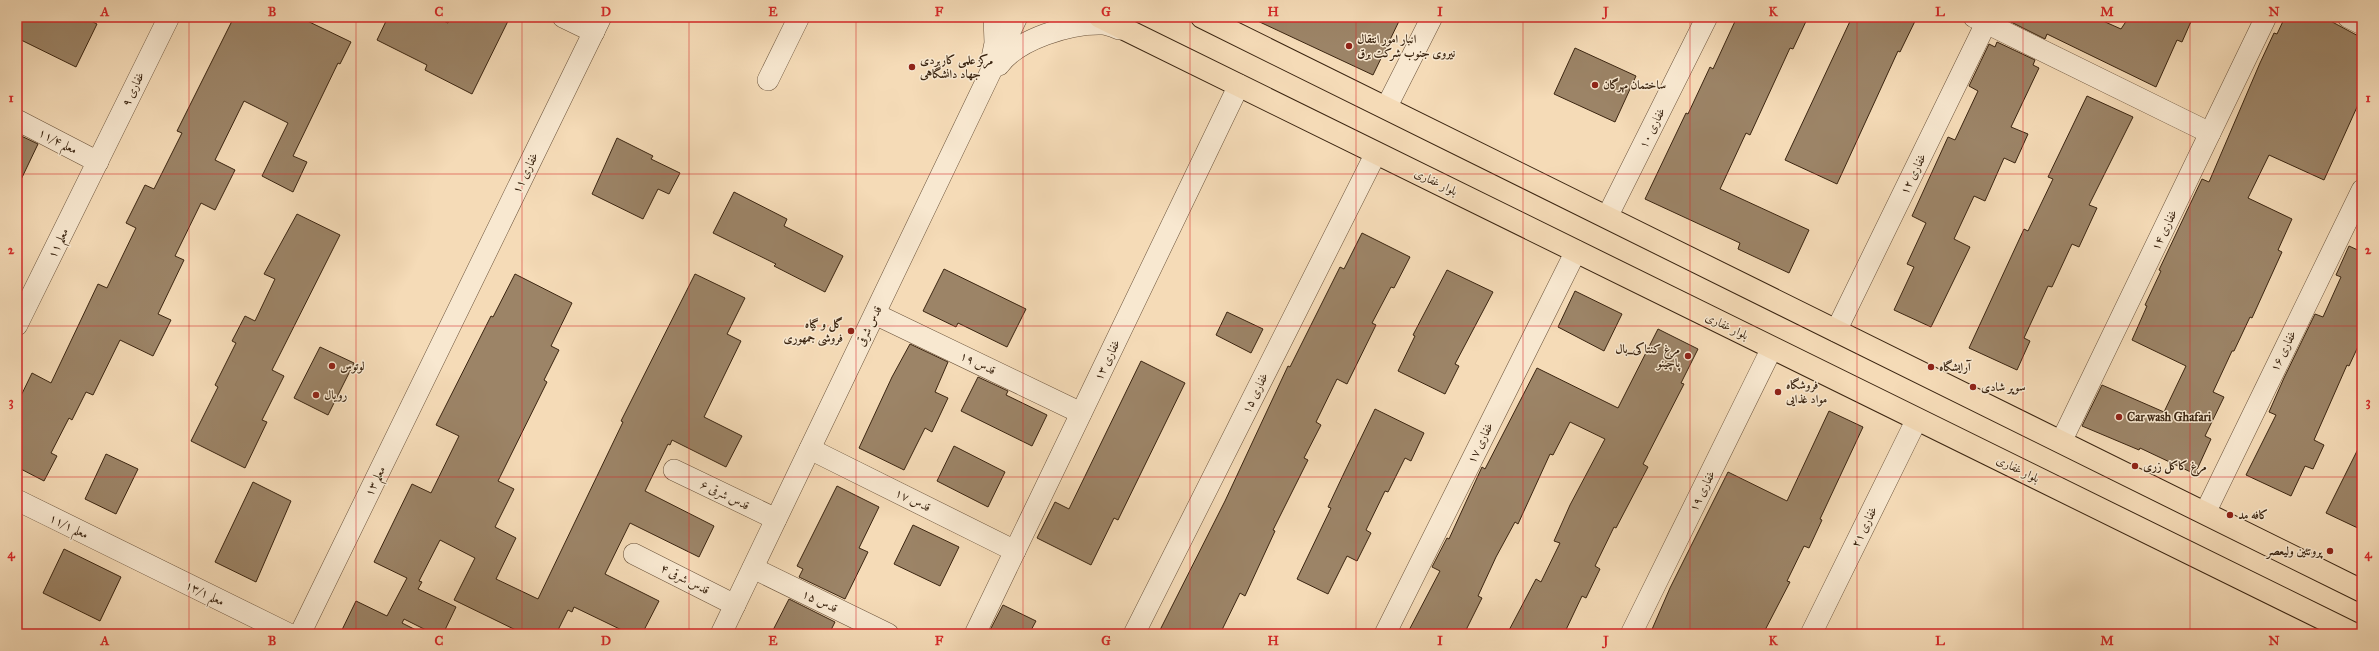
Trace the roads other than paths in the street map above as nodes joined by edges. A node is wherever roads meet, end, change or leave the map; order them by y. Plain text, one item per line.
1 (169, 17) edge
2 (563, 17) edge
3 (799, 17) edge
4 (994, 17) edge
5 (1017, 17) edge
6 (1100, 17) edge
7 (1202, 17) edge
8 (1432, 17) edge
9 (1707, 17) edge
10 (2266, 17) edge
11 (2348, 17) edge
12 (1983, 19) edge
13 (2362, 24) edge
14 (598, 25) edge
15 (1136, 34) junction
16 (768, 80) dead end
17 (986, 81) junction
18 (1239, 85) junction
19 (1386, 108) junction
20 (17, 120) edge
21 (2210, 133) junction
22 (1376, 153) junction
23 (98, 162) junction
24 (2362, 190) edge
25 (1607, 217) junction
26 (1576, 251) junction
27 (875, 314) junction
28 (17, 325) edge
29 (449, 328) joint
30 (1836, 331) junction
31 (1772, 348) junction
32 (1081, 413) junction
33 (1917, 419) junction
34 (2061, 442) junction
35 (810, 449) junction
36 (674, 470) dead end
37 (17, 500) edge
38 (2205, 513) junction
39 (776, 519) junction
40 (1015, 551) junction
41 (121, 552) joint
42 (634, 554) dead end
43 (753, 568) junction
44 (2362, 591) edge
45 (735, 605) junction
46 (289, 634) edge
47 (300, 634) edge
48 (721, 634) edge
49 (888, 634) edge
50 (975, 634) edge
51 (1134, 634) edge
52 (1385, 634) edge
53 (1631, 634) edge
54 (1811, 634) edge
55 (2354, 634) edge

1 - 23 street, غفاری ۹
2 - 14 street
3 - 16 street
4 - 17 street
5 - 17 street, قدس شرقی
6 - 15 main road, بلوار غفاری
7 - 19 main road
8 - 19 street
9 - 25 street, غفاری ۱۰
10 - 21 street, غفاری ۱۴
11 - 13 street
12 - 21 street
12 - 30 street, غفاری ۱۲
14 - 29 street, غفاری ۱۱
15 - 17 street
15 - 18 main road, بلوار غفاری
17 - 27 street, قدس شرقی
18 - 22 main road, بلوار غفاری
18 - 32 street, غفاری ۱۳
19 - 25 main road
20 - 23 street, معلم ۱۱/۴
21 - 34 street, غفاری ۱۴
22 - 26 main road, بلوار غفاری
22 - 51 street, غفاری ۱۵
23 - 28 street, معلم ۱۱
24 - 38 street, غفاری ۱۶
25 - 30 main road
26 - 31 main road, بلوار غفاری
26 - 52 street, غفاری ۱۷
27 - 32 street, قدس ۱۹
27 - 35 street, قدس شرقی
29 - 47 street, معلم ۱۳
30 - 34 main road
31 - 33 main road, بلوار غفاری
31 - 53 street, غفاری ۱۹
32 - 40 street, غفاری ۱۳
33 - 54 street, غفاری ۲۱
33 - 55 main road, بلوار غفاری
34 - 38 main road
35 - 39 street, قدس شرقی
35 - 40 street, قدس ۱۷
36 - 39 street, قدس شرقی ۶
37 - 41 street, معلم ۱۱/۱
38 - 44 main road
39 - 43 street, قدس شرقی
40 - 50 street, غفاری ۱۳
41 - 46 street, معلم ۱۳/۱
42 - 45 street, قدس شرقی ۴
43 - 45 street, قدس شرقی
43 - 49 street, قدس ۱۵
45 - 48 street, قدس شرقی

